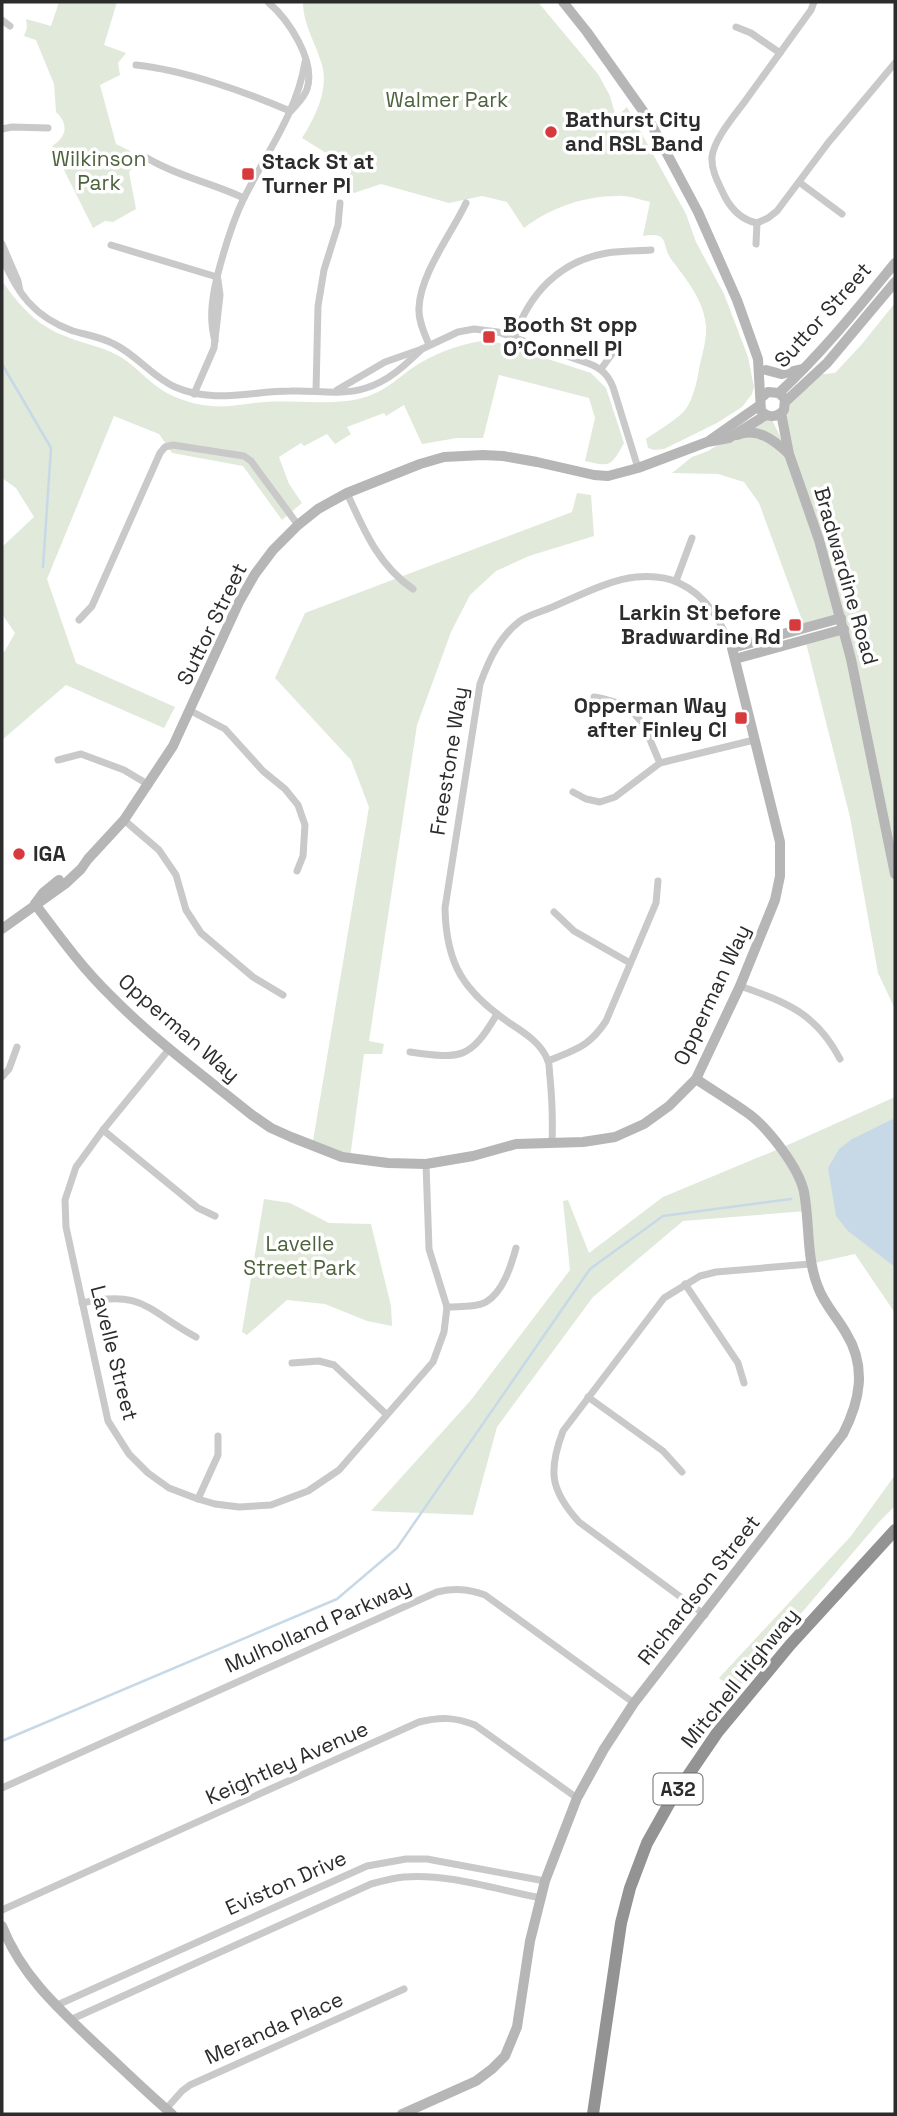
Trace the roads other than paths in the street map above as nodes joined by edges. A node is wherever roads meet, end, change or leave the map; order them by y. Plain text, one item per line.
1 (268, 2) edge
2 (563, 2) edge
3 (814, 2) edge
4 (2, 20) edge
5 (10, 26) dead end
6 (736, 27) dead end
7 (780, 53) junction
8 (895, 63) edge
9 (136, 65) dead end
10 (290, 111) junction
11 (48, 128) dead end
12 (2, 129) edge
13 (147, 158) dead end
14 (800, 182) junction
15 (244, 198) junction
16 (340, 203) dead end
17 (466, 203) dead end
18 (842, 214) dead end
19 (757, 223) junction
20 (2, 244) edge
21 (756, 244) dead end
22 (111, 245) dead end
23 (651, 250) dead end
24 (2, 257) edge
25 (895, 263) edge
26 (217, 277) junction
27 (895, 282) edge
28 (20, 292) junction
29 (514, 338) junction
30 (620, 343) dead end
31 (426, 347) junction
32 (758, 359) junction
33 (807, 367) junction
34 (601, 369) junction
35 (766, 370) junction
36 (316, 391) junction
37 (334, 392) junction
38 (778, 392) junction
39 (194, 394) junction
40 (760, 401) junction
41 (785, 402) junction
42 (781, 414) junction
43 (768, 416) junction
44 (729, 438) junction
45 (707, 442) junction
46 (789, 454) junction
47 (638, 468) junction
48 (347, 493) junction
49 (298, 526) junction
50 (692, 538) dead end
51 (676, 581) junction
52 (413, 589) dead end
53 (841, 618) junction
54 (79, 620) dead end
55 (844, 629) junction
56 (732, 648) junction
57 (735, 659) junction
58 (594, 697) dead end
59 (191, 711) junction
60 (754, 740) junction
61 (58, 760) dead end
62 (660, 763) junction
63 (149, 785) junction
64 (573, 792) dead end
65 (124, 820) junction
66 (297, 871) dead end
67 (895, 874) edge
68 (658, 881) dead end
69 (35, 904) junction
70 (554, 912) dead end
71 (2, 929) edge
72 (630, 963) junction
73 (740, 986) junction
74 (283, 995) dead end
75 (497, 1014) junction
76 (17, 1047) dead end
77 (170, 1048) junction
78 (410, 1052) dead end
79 (839, 1059) dead end
80 (548, 1061) junction
81 (2, 1077) edge
82 (696, 1079) junction
83 (103, 1130) junction
84 (552, 1142) junction
85 (426, 1164) junction
86 (215, 1216) dead end
87 (516, 1248) dead end
88 (810, 1264) junction
89 (685, 1284) junction
90 (82, 1303) junction
91 (446, 1307) junction
92 (196, 1337) dead end
93 (292, 1363) dead end
94 (744, 1383) dead end
95 (588, 1397) junction
96 (386, 1414) junction
97 (218, 1436) dead end
98 (682, 1472) dead end
99 (198, 1499) junction
100 (895, 1530) edge
101 (705, 1615) junction
102 (634, 1703) junction
103 (2, 1788) edge
104 (578, 1798) junction
105 (545, 1881) junction
106 (541, 1898) junction
107 (2, 1910) edge
108 (2, 1926) edge
109 (404, 1989) dead end
110 (55, 2006) junction
111 (70, 2020) junction
112 (419, 2111) edge
113 (169, 2112) edge
114 (402, 2114) edge
115 (593, 2114) edge

1 - 10 street
2 - 32 street
3 - 7 street
4 - 5 street
6 - 7 street
7 - 19 street
8 - 14 street
9 - 10 street
10 - 15 street
11 - 12 street
13 - 15 street
14 - 18 street
14 - 19 street
15 - 26 street
16 - 36 street
17 - 31 street
19 - 21 street
20 - 28 street
22 - 26 street
23 - 29 street
24 - 28 street
25 - 33 street, Suttor Street
26 - 39 street
27 - 41 street, Suttor Street
28 - 39 street
29 - 31 street
29 - 34 street
30 - 34 street
31 - 37 street
31 - 37 street
32 - 35 street
32 - 40 street
33 - 35 street
33 - 38 street, Suttor Street
34 - 47 street
35 - 38 street
36 - 37 street
36 - 39 street
38 - 40 street
38 - 41 street
40 - 43 street
40 - 45 street, Suttor Street
41 - 42 street
42 - 43 street
42 - 46 street, Bradwardine Road
43 - 44 street, Suttor Street
43 - 46 street, Bradwardine Road
44 - 45 street, Suttor Street
44 - 46 street
45 - 47 street, Suttor Street
46 - 53 street, Bradwardine Road
47 - 48 street, Suttor Street
48 - 49 street, Suttor Street
48 - 52 street
49 - 54 street
49 - 59 street, Suttor Street
50 - 51 street
51 - 56 street
51 - 75 street, Freestone Way
53 - 55 street, Bradwardine Road
53 - 56 street
55 - 57 street
55 - 67 street, Bradwardine Road
56 - 57 street
57 - 60 street, Opperman Way
58 - 62 street
59 - 63 street, Suttor Street
59 - 66 street
60 - 62 street
60 - 73 street, Opperman Way
61 - 63 street
62 - 64 street
63 - 65 street, Suttor Street
65 - 69 street, Suttor Street
65 - 74 street
68 - 72 street
69 - 71 street, Suttor Street
69 - 77 street, Opperman Way
70 - 72 street
72 - 80 street
73 - 79 street
73 - 82 street, Opperman Way
75 - 78 street
75 - 80 street, Freestone Way
76 - 81 street
77 - 83 street, Lavelle Street
77 - 85 street, Opperman Way
80 - 84 street
82 - 84 street, Opperman Way
82 - 88 street, Richardson Street
83 - 86 street
83 - 90 street, Lavelle Street
84 - 85 street, Opperman Way
85 - 91 street, Lavelle Street
87 - 91 street
88 - 89 street
88 - 101 street, Richardson Street
89 - 94 street
89 - 95 street
90 - 92 street
90 - 99 street, Lavelle Street
91 - 96 street, Lavelle Street
93 - 96 street
95 - 98 street
95 - 101 street
96 - 99 street, Lavelle Street
97 - 99 street
100 - 115 highway, Mitchell Highway / A32
101 - 102 street, Richardson Street
102 - 103 street, Mulholland Parkway
102 - 104 street, Richardson Street
104 - 105 street, Richardson Street
104 - 107 street, Keightley Avenue
105 - 106 street, Richardson Street
105 - 110 street, Eviston Drive
106 - 111 street, Eviston Drive
106 - 112 street, Richardson Street
108 - 110 street
109 - 113 street, Meranda Place
110 - 111 street
111 - 113 street
112 - 114 street, Richardson Street

